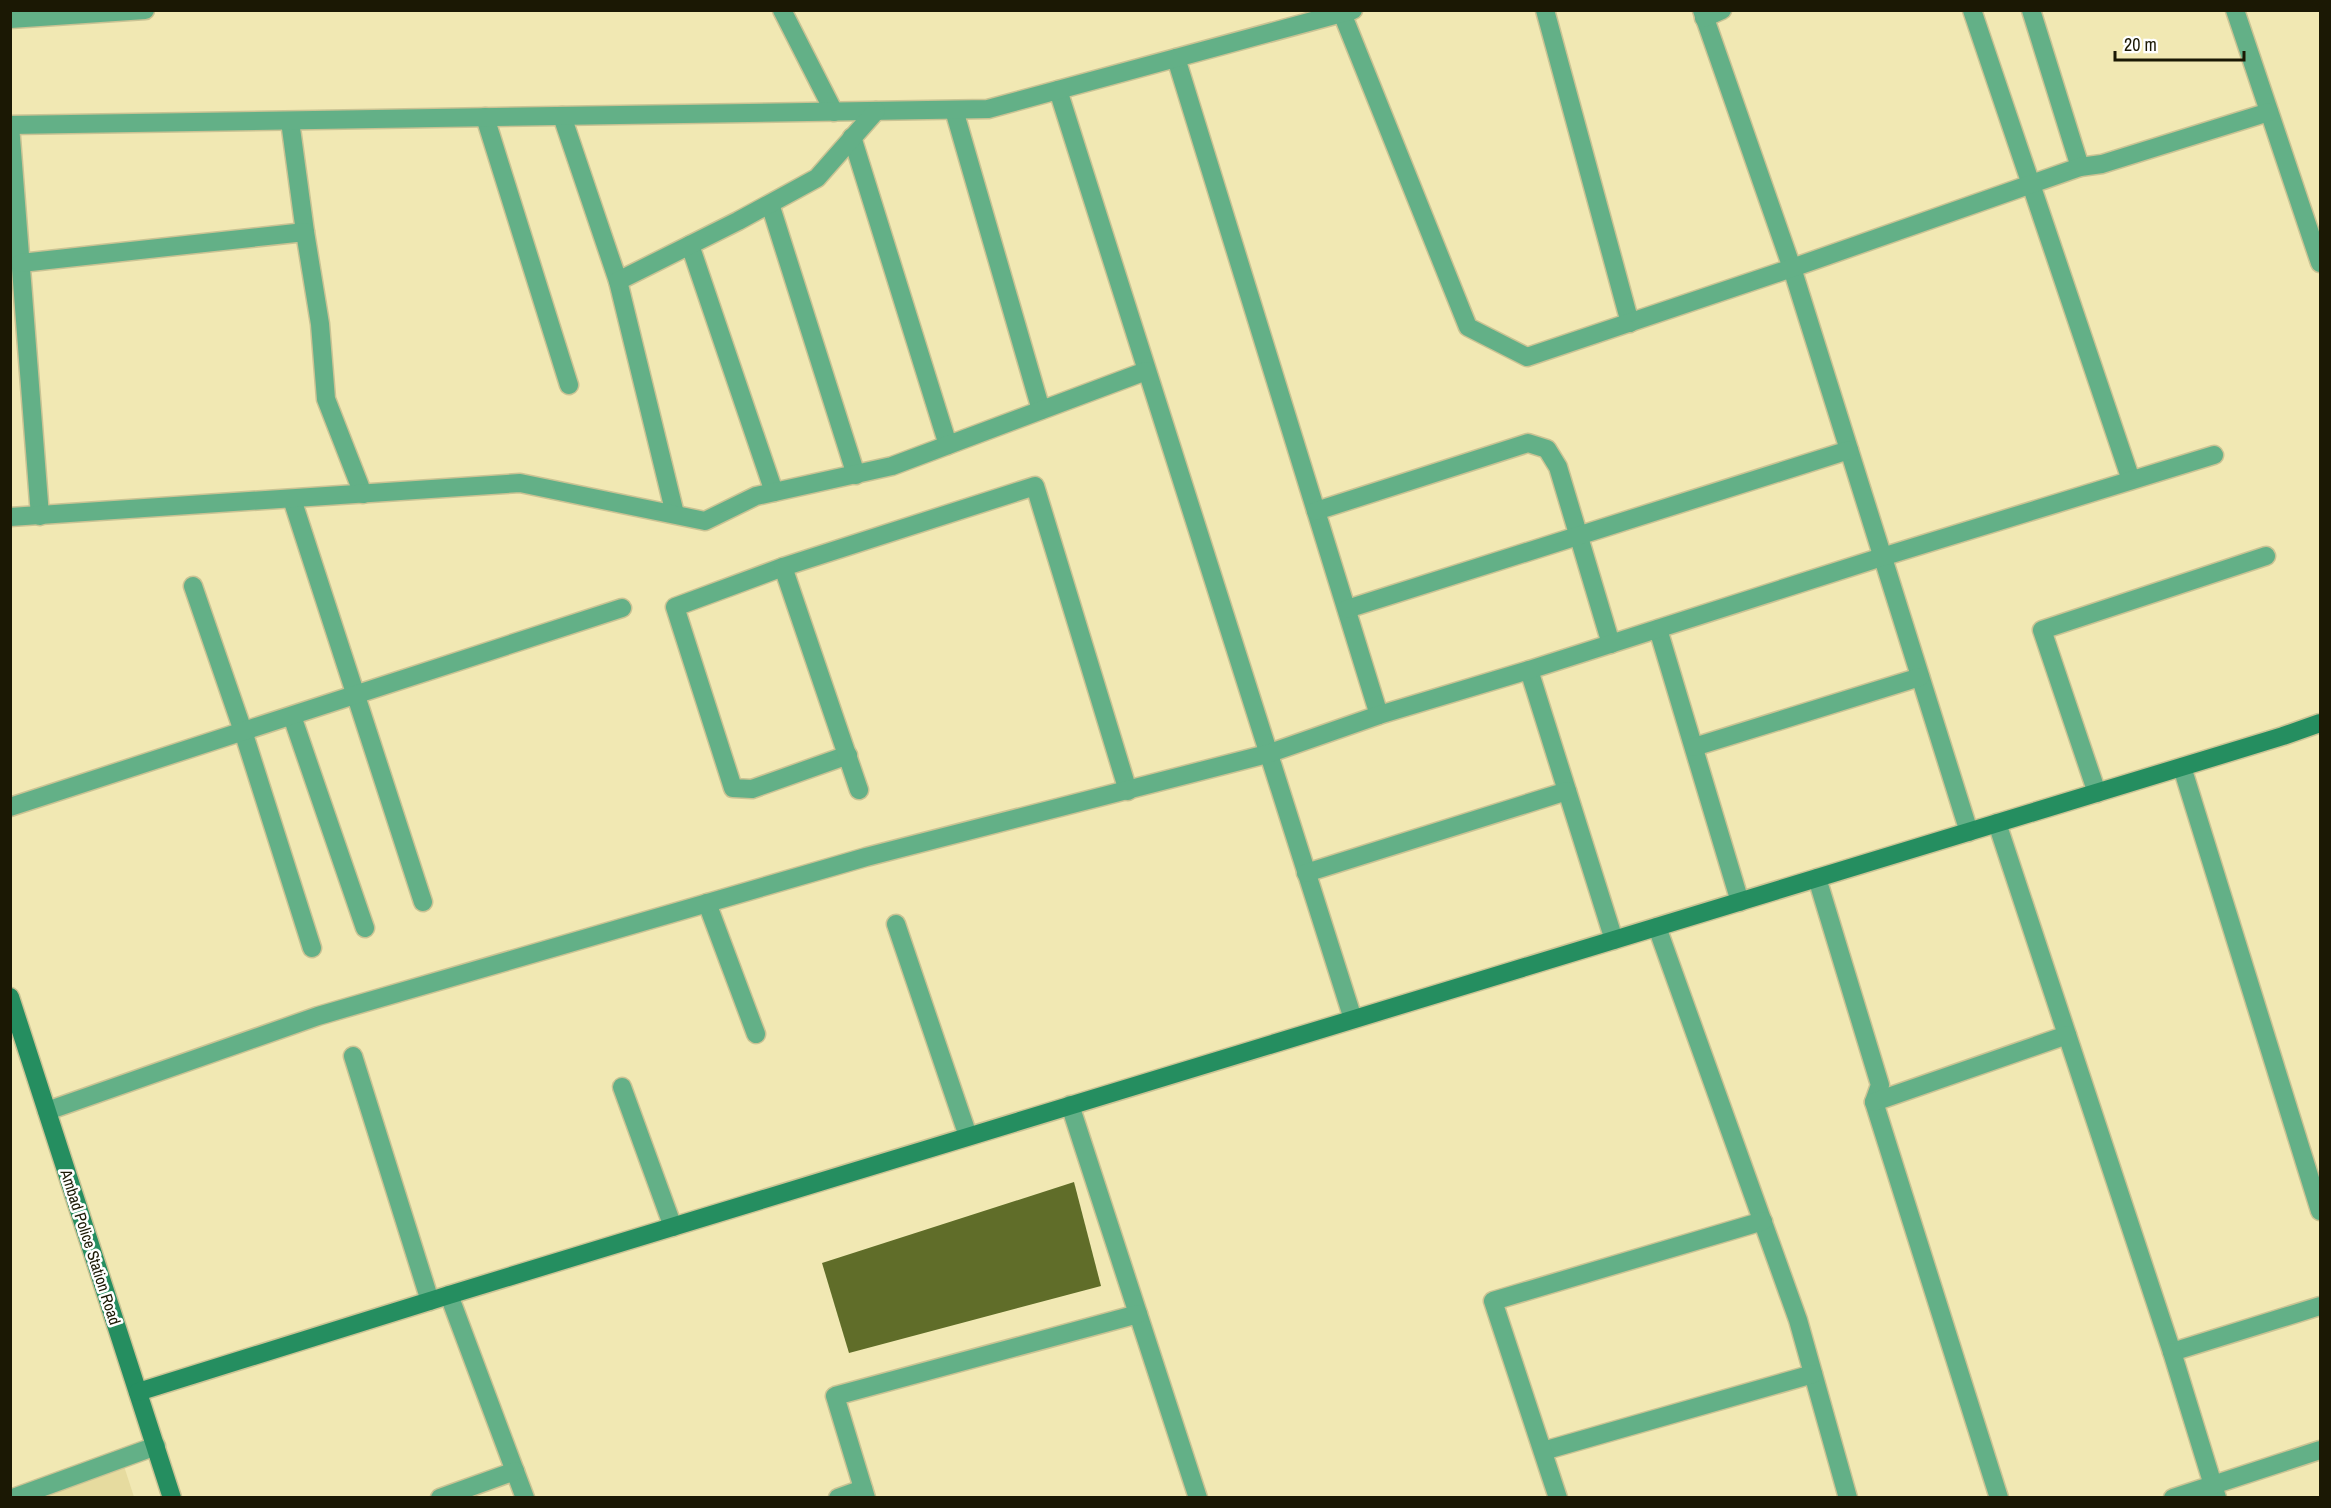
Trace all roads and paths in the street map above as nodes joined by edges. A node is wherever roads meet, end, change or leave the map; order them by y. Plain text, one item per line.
1 (145, 10) edge
2 (782, 10) edge
3 (1545, 10) edge
4 (1722, 10) edge
5 (1972, 10) edge
6 (2031, 10) edge
7 (2235, 10) edge
8 (1348, 12) edge
9 (1703, 14) edge
10 (10, 19) edge
11 (1176, 58) junction
12 (1058, 90) junction
13 (954, 110) junction
14 (876, 111) junction
15 (834, 112) junction
16 (2269, 112) junction
17 (562, 116) junction
18 (485, 117) junction
19 (290, 121) junction
20 (10, 125) edge
21 (852, 137) junction
22 (2080, 167) junction
23 (2030, 185) junction
24 (770, 204) junction
25 (305, 232) junction
26 (2316, 237) edge
27 (690, 245) junction
28 (21, 263) junction
29 (2320, 263) edge
30 (1792, 268) junction
31 (618, 281) junction
32 (1630, 323) junction
33 (1146, 371) junction
34 (569, 385) dead end
35 (1041, 410) junction
36 (948, 445) junction
37 (1849, 450) junction
38 (2214, 455) dead end
39 (856, 475) junction
40 (2131, 480) junction
41 (774, 492) junction
42 (363, 494) junction
43 (292, 498) junction
44 (1316, 511) junction
45 (675, 514) junction
46 (40, 516) junction
47 (10, 517) edge
48 (1578, 535) junction
49 (1882, 556) junction
50 (2266, 556) dead end
51 (783, 567) junction
52 (193, 586) dead end
53 (622, 608) dead end
54 (1347, 609) junction
55 (1658, 629) junction
56 (1611, 644) junction
57 (1529, 670) junction
58 (1920, 677) junction
59 (354, 695) junction
60 (1379, 715) junction
61 (292, 716) junction
62 (2320, 723) edge
63 (243, 731) junction
64 (1694, 747) junction
65 (1267, 754) junction
66 (848, 755) junction
67 (2182, 767) junction
68 (859, 790) dead end
69 (1128, 791) junction
70 (1567, 791) junction
71 (2097, 793) junction
72 (10, 807) edge
73 (1997, 823) junction
74 (1969, 832) junction
75 (1306, 873) junction
76 (1817, 878) junction
77 (423, 902) dead end
78 (1740, 902) junction
79 (707, 903) junction
80 (896, 924) dead end
81 (1658, 927) junction
82 (365, 928) dead end
83 (1614, 940) junction
84 (312, 948) dead end
85 (10, 997) edge
86 (1353, 1019) junction
87 (756, 1034) dead end
88 (2067, 1035) junction
89 (353, 1056) dead end
90 (622, 1086) dead end
91 (1874, 1102) junction
92 (1070, 1105) junction
93 (47, 1111) junction
94 (968, 1136) junction
95 (2320, 1211) edge
96 (1763, 1221) junction
97 (673, 1227) junction
98 (449, 1295) junction
99 (430, 1301) junction
100 (2320, 1306) edge
101 (1138, 1314) junction
102 (2172, 1352) junction
103 (1813, 1374) junction
104 (138, 1392) junction
105 (156, 1446) junction
106 (2320, 1450) edge
107 (1543, 1451) junction
108 (515, 1472) junction
109 (2215, 1491) edge
110 (865, 1493) edge
111 (13, 1497) edge
112 (172, 1497) edge
113 (440, 1497) edge
114 (525, 1497) edge
115 (838, 1497) edge
116 (1198, 1497) edge
117 (1558, 1497) edge
118 (1848, 1497) edge
119 (1999, 1497) edge
120 (2173, 1497) edge

1 - 10 street
2 - 15 street
3 - 32 street
4 - 9 street
5 - 23 street
6 - 22 street
7 - 16 street
8 - 11 street
8 - 32 street
9 - 30 street
11 - 12 street
11 - 44 street
12 - 13 street
12 - 33 street
13 - 14 street
13 - 35 street
14 - 15 street
14 - 21 street
15 - 17 street
16 - 22 street
16 - 26 street
17 - 18 street
17 - 31 street
18 - 19 street
18 - 34 street
19 - 20 street
19 - 25 street
20 - 28 street
21 - 24 street
21 - 36 street
22 - 23 street
23 - 30 street
23 - 40 street
24 - 27 street
24 - 39 street
25 - 28 street
25 - 42 street
26 - 29 street
27 - 31 street
27 - 41 street
28 - 46 street
30 - 32 street
30 - 37 street
31 - 45 street
33 - 35 street
33 - 65 street
35 - 36 street
36 - 39 street
37 - 48 street
37 - 49 street
38 - 40 street
39 - 41 street
40 - 49 street
41 - 45 street
42 - 43 street
42 - 45 street
43 - 46 street
43 - 59 street
44 - 48 street
44 - 54 street
46 - 47 street
48 - 54 street
48 - 56 street
49 - 55 street
49 - 58 street
50 - 71 street
51 - 66 street
51 - 66 street
51 - 69 street
52 - 63 street
53 - 59 street
54 - 60 street
55 - 56 street
55 - 64 street
56 - 57 street
57 - 60 street
57 - 70 street
58 - 64 street
58 - 74 street
59 - 61 street
59 - 77 street
60 - 65 street
61 - 63 street
61 - 82 street
62 - 67 street
63 - 72 street
63 - 84 street
64 - 78 street
65 - 69 street
65 - 75 street
66 - 68 street
67 - 71 street
67 - 95 street
69 - 79 street
70 - 75 street
70 - 83 street
71 - 73 street
73 - 74 street
73 - 88 street
74 - 76 street
75 - 86 street
76 - 78 street
76 - 91 street
78 - 81 street
79 - 87 street
79 - 93 street
80 - 94 street
81 - 83 street
81 - 96 street
83 - 86 street
85 - 93 street, Ambad Police Station Road
86 - 92 street
88 - 91 street
88 - 102 street
89 - 99 street
90 - 97 street
91 - 119 street
92 - 94 street
92 - 101 street
93 - 104 street, Ambad Police Station Road
94 - 97 street
96 - 103 street
96 - 107 street
97 - 98 street
98 - 99 street
98 - 108 street
99 - 104 street
100 - 102 street
101 - 110 street
101 - 116 street
102 - 109 street
103 - 107 street
103 - 118 street
104 - 105 street, Ambad Police Station Road
105 - 111 street
105 - 112 street, Ambad Police Station Road
106 - 109 street
107 - 117 street
108 - 113 street
108 - 114 street
109 - 120 street
110 - 115 street

